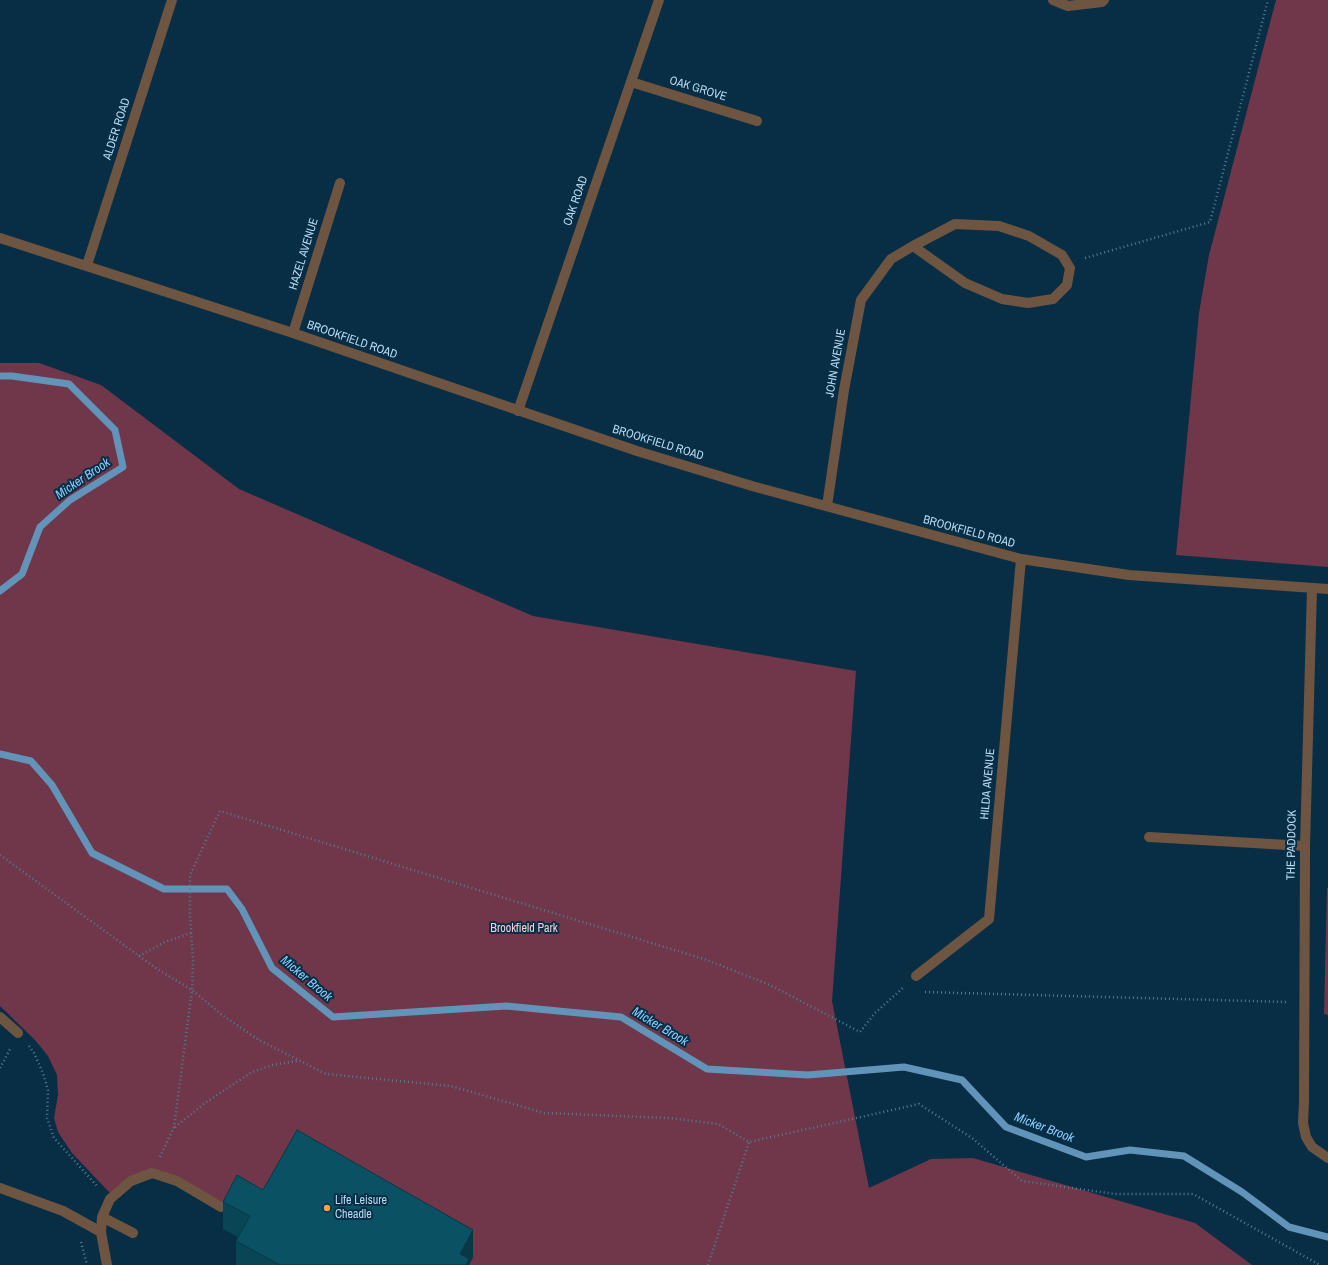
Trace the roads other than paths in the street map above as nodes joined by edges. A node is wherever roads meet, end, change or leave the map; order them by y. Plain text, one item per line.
1 (172, 0) edge
2 (659, 0) edge
3 (1053, 0) edge
4 (1103, 1) edge
5 (631, 82) junction
6 (757, 120) dead end
7 (340, 183) dead end
8 (0, 238) edge
9 (913, 246) junction
10 (87, 265) junction
11 (292, 333) junction
12 (518, 411) junction
13 (827, 506) junction
14 (1021, 559) junction
15 (1312, 588) junction
16 (1328, 589) edge
17 (1150, 837) dead end
18 (1305, 846) junction
19 (916, 976) road end
20 (0, 1017) edge
21 (18, 1033) road end
22 (1328, 1158) edge
23 (0, 1188) edge
24 (221, 1207) dead end
25 (102, 1217) junction
26 (100, 1232) junction
27 (133, 1233) dead end
28 (107, 1265) edge

1 - 10 street, ALDER ROAD
2 - 5 street, OAK ROAD
3 - 4 street
5 - 6 street, OAK GROVE
5 - 12 street, OAK ROAD
7 - 11 street, HAZEL AVENUE
8 - 10 street, BROOKFIELD ROAD
9 - 9 street, JOHN AVENUE
9 - 13 street, JOHN AVENUE
10 - 11 street, BROOKFIELD ROAD
11 - 12 street, BROOKFIELD ROAD
12 - 13 street, BROOKFIELD ROAD
13 - 14 street, BROOKFIELD ROAD
14 - 15 street, BROOKFIELD ROAD
14 - 19 street, HILDA AVENUE
15 - 16 street, BROOKFIELD ROAD
15 - 18 street, THE PADDOCK
17 - 18 street
18 - 22 street, THE PADDOCK
20 - 21 street
23 - 26 street
24 - 25 street
25 - 26 street
25 - 27 street
26 - 28 street

